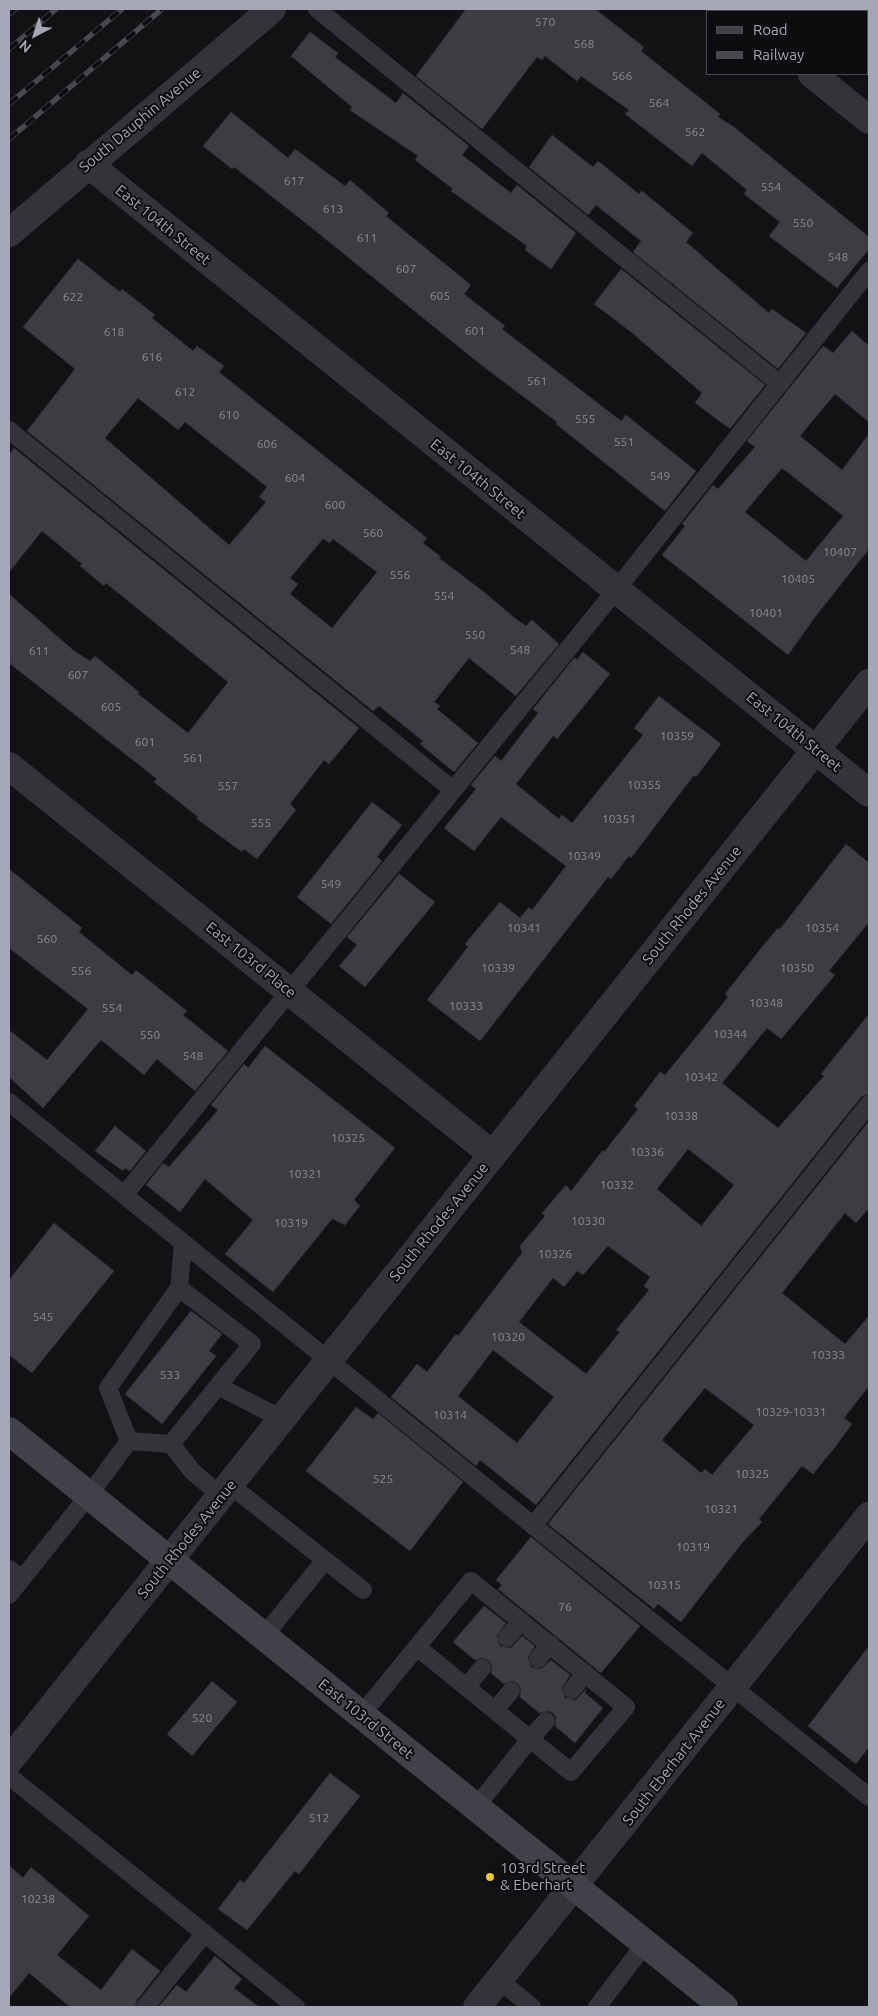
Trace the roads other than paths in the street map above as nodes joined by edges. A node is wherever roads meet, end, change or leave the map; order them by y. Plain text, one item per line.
1 (272, 9) edge
2 (316, 9) edge
3 (813, 75) edge
4 (869, 120) edge
5 (88, 164) junction
6 (9, 233) edge
7 (869, 271) edge
8 (780, 384) junction
9 (9, 430) edge
10 (616, 590) junction
11 (869, 683) edge
12 (815, 750) junction
13 (9, 766) edge
14 (453, 790) junction
15 (869, 793) edge
16 (289, 991) junction
17 (9, 1102) edge
18 (869, 1104) edge
19 (493, 1155) junction
20 (124, 1196) junction
21 (183, 1243) junction
22 (179, 1288) junction
23 (328, 1361) junction
24 (218, 1386) junction
25 (282, 1419) junction
26 (9, 1430) edge
27 (129, 1441) junction
28 (171, 1444) junction
29 (226, 1490) junction
30 (89, 1495) junction
31 (869, 1516) edge
32 (533, 1526) junction
33 (170, 1560) junction
34 (325, 1560) junction
35 (15, 1574) edge
36 (363, 1590) dead end
37 (9, 1595) edge
38 (521, 1621) junction
39 (264, 1636) junction
40 (507, 1638) dead end
41 (550, 1644) junction
42 (417, 1647) junction
43 (538, 1659) dead end
44 (482, 1668) dead end
45 (585, 1673) junction
46 (466, 1687) junction
47 (733, 1687) junction
48 (511, 1690) dead end
49 (572, 1690) dead end
50 (495, 1710) junction
51 (361, 1715) junction
52 (546, 1721) dead end
53 (530, 1739) junction
54 (9, 1761) edge
55 (9, 1776) edge
56 (869, 1798) edge
57 (476, 1807) junction
58 (574, 1887) junction
59 (205, 1933) junction
60 (645, 1944) junction
61 (499, 1980) junction
62 (145, 2007) edge
63 (296, 2007) edge
64 (477, 2007) edge
65 (532, 2007) edge
66 (597, 2007) edge
67 (724, 2007) edge

1 - 5 street, South Dauphin Avenue
2 - 8 lane
3 - 4 street
5 - 6 street, South Dauphin Avenue
5 - 10 street, East 104th Street
7 - 8 lane
8 - 10 lane
9 - 14 lane
10 - 12 street, East 104th Street
10 - 14 lane
11 - 12 street, South Rhodes Avenue
12 - 15 street, East 104th Street
12 - 19 street, South Rhodes Avenue
13 - 16 street, East 103rd Place
14 - 16 lane
16 - 19 street, East 103rd Place
16 - 20 lane
17 - 20 lane
18 - 32 lane
19 - 23 street, South Rhodes Avenue
20 - 21 lane
21 - 22 lane
21 - 23 lane
22 - 24 lane
22 - 27 lane
23 - 25 street, South Rhodes Avenue
23 - 32 lane
24 - 25 lane
24 - 28 lane
25 - 29 street, South Rhodes Avenue
26 - 30 main road, East 103rd Street
27 - 28 lane
27 - 30 lane
28 - 29 lane
29 - 33 street, South Rhodes Avenue
29 - 34 lane
30 - 33 main road, East 103rd Street
30 - 35 lane
31 - 47 street, South Eberhart Avenue
32 - 47 lane
33 - 39 main road, East 103rd Street
33 - 54 street, South Rhodes Avenue
34 - 36 lane
34 - 39 lane
35 - 37 lane
38 - 40 lane
38 - 41 lane
38 - 42 lane
39 - 51 main road, East 103rd Street
41 - 43 lane
41 - 45 lane
42 - 46 lane
42 - 51 lane
44 - 46 lane
45 - 49 lane
45 - 53 lane
46 - 50 lane
47 - 56 lane
47 - 58 street, South Eberhart Avenue
48 - 50 lane
50 - 53 lane
51 - 57 main road, East 103rd Street
52 - 53 lane
53 - 57 lane
55 - 59 lane
57 - 58 main road, East 103rd Street
58 - 60 main road, East 103rd Street
58 - 61 street, South Eberhart Avenue
59 - 62 lane
59 - 63 lane
60 - 66 lane
60 - 67 main road, East 103rd Street
61 - 64 street, South Eberhart Avenue
61 - 65 lane

